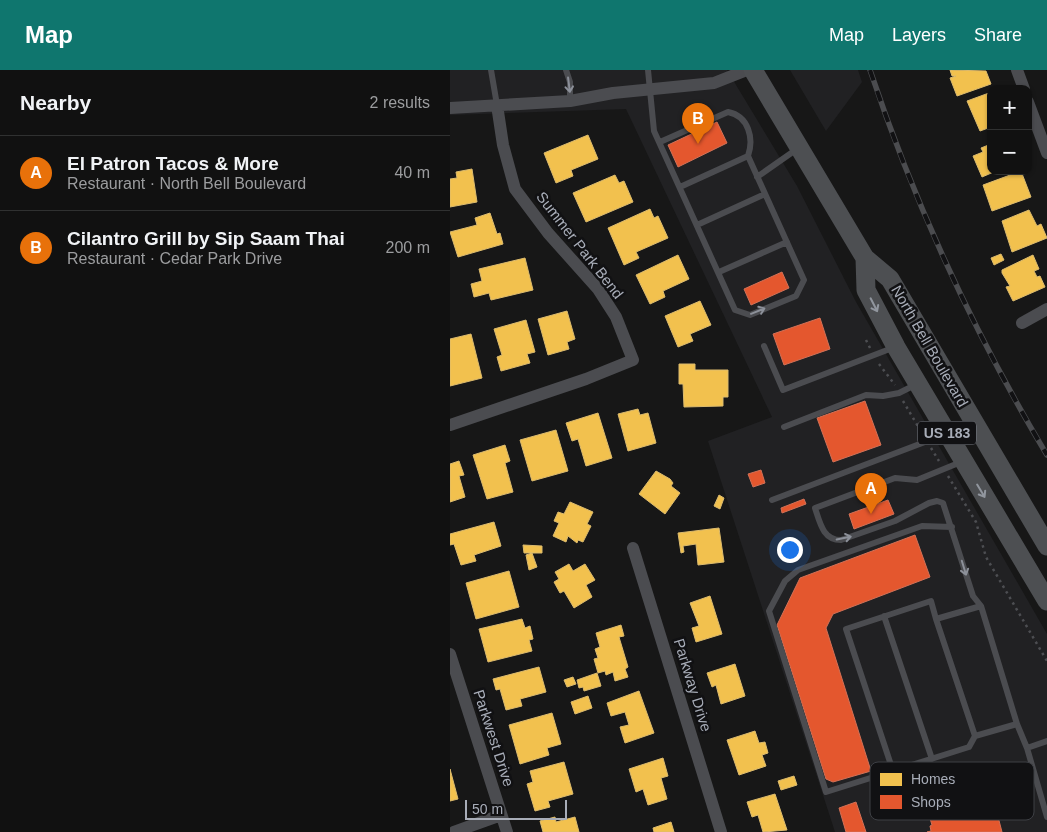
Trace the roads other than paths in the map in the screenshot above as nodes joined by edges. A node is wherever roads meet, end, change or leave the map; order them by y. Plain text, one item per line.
1 (492, 70) edge
2 (566, 70) edge
3 (648, 70) edge
4 (747, 70) edge
5 (753, 70) edge
6 (1017, 70) edge
7 (1023, 85) edge
8 (650, 89) junction
9 (570, 101) junction
10 (497, 105) junction
11 (450, 108) edge
12 (1032, 113) edge
13 (660, 142) junction
14 (799, 148) junction
15 (1047, 154) edge
16 (748, 156) junction
17 (757, 177) junction
18 (680, 187) junction
19 (765, 194) junction
20 (697, 224) junction
21 (787, 242) junction
22 (865, 258) junction
23 (719, 272) junction
24 (1047, 309) edge
25 (1022, 323) dead end
26 (764, 346) dead end
27 (896, 347) junction
28 (917, 385) junction
29 (450, 425) edge
30 (784, 427) dead end
31 (947, 434) junction
32 (963, 461) junction
33 (772, 500) dead end
34 (952, 527) junction
35 (1047, 546) edge
36 (633, 548) dead end
37 (1047, 601) edge
38 (981, 606) junction
39 (884, 616) junction
40 (936, 619) junction
41 (450, 654) edge
42 (1017, 724) junction
43 (976, 736) junction
44 (1047, 740) edge
45 (1027, 748) junction
46 (932, 758) junction
47 (890, 762) edge
48 (920, 762) edge
49 (1031, 762) edge
50 (1034, 772) edge
51 (870, 778) edge
52 (501, 815) junction
53 (1047, 817) edge
54 (454, 832) edge
55 (507, 832) edge
56 (721, 832) edge

1 - 10 lane
2 -> 9 lane
3 - 8 lane
4 - 8 street
5 - 14 main road, North Bell Boulevard / US 183
6 - 7 street
8 - 9 street
8 - 13 lane
9 - 10 street
10 - 11 street
10 - 29 street, Summer Park Bend
12 - 15 street
13 - 16 lane
13 - 18 lane
14 - 17 lane
14 - 22 main road, North Bell Boulevard / US 183
16 - 17 lane
16 - 18 lane
17 - 19 lane
18 - 20 lane
19 - 20 lane
19 - 21 lane
20 - 23 lane
21 - 23 lane
23 -> 21 lane
22 -> 27 main road, North Bell Boulevard / US 183
22 - 35 main road, North Bell Boulevard / US 183
24 - 25 street
26 - 27 lane
27 - 28 main road, North Bell Boulevard / US 183
28 - 30 lane
28 - 31 main road, North Bell Boulevard / US 183
31 - 32 main road, North Bell Boulevard / US 183
31 - 33 lane
32 -> 34 lane
32 -> 37 main road, North Bell Boulevard / US 183
34 -> 38 lane
34 - 51 lane
36 - 56 street, Parkway Drive
38 - 40 lane
38 - 42 lane
39 - 40 lane
39 - 46 lane
39 - 47 lane
40 - 43 lane
41 - 52 street, Parkwest Drive
42 - 43 lane
42 - 45 lane
43 - 46 lane
44 - 45 lane
45 - 49 lane
46 - 48 lane
50 - 53 lane
52 - 54 street
52 - 55 street, Parkwest Drive

